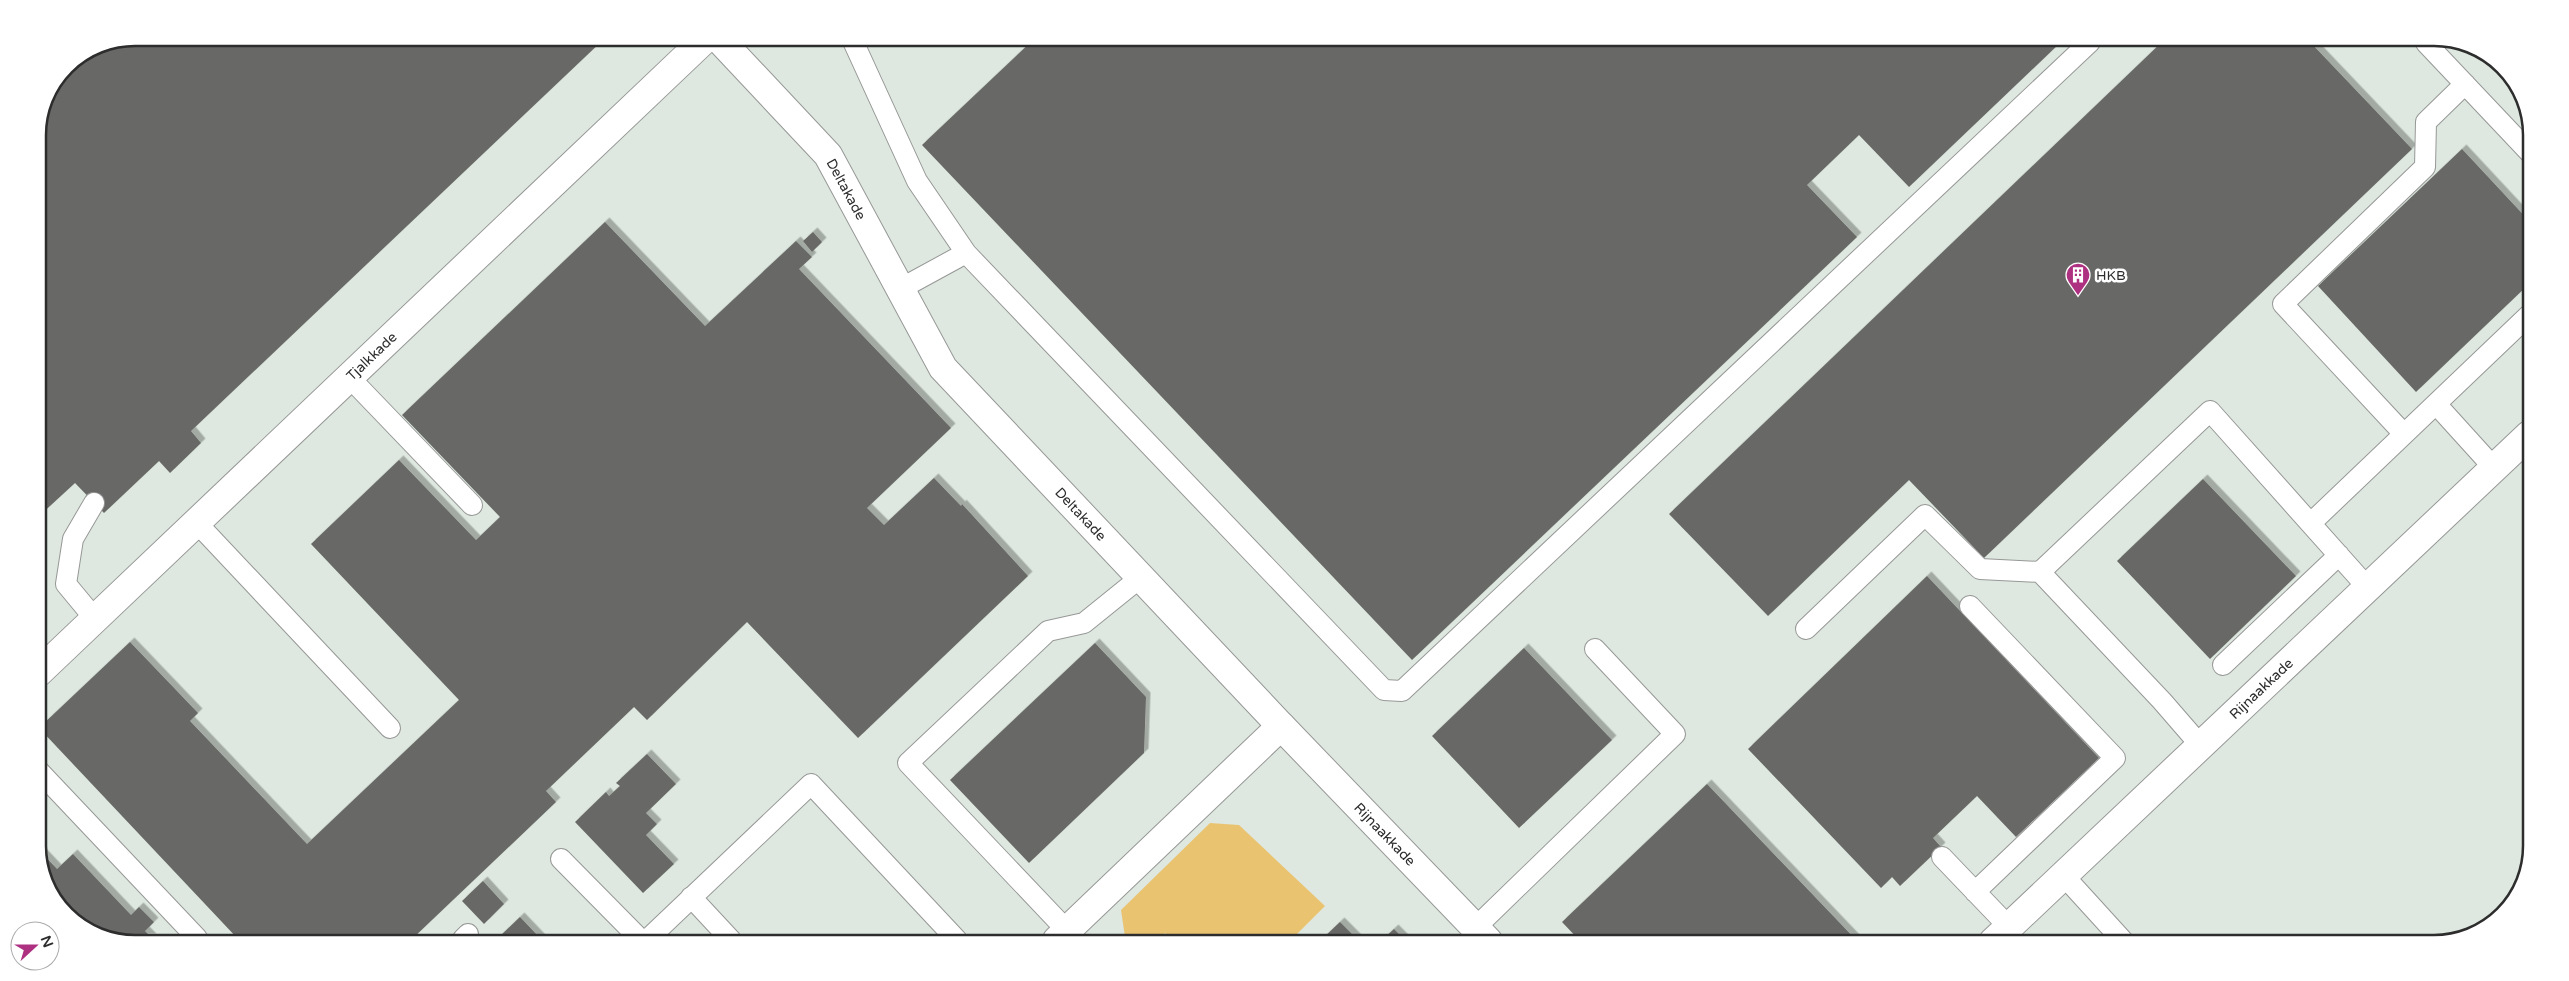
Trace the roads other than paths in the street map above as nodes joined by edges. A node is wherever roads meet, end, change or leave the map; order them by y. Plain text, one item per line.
1 (698, 46) edge
2 (726, 46) edge
3 (855, 46) edge
4 (2086, 46) edge
5 (2429, 46) edge
6 (2465, 84) junction
7 (2523, 146) edge
8 (966, 253) junction
9 (900, 289) junction
10 (2523, 321) edge
11 (350, 377) junction
12 (2436, 404) junction
13 (2404, 434) junction
14 (2523, 441) edge
15 (2494, 468) junction
16 (94, 503) dead end
17 (472, 505) dead end
18 (196, 522) junction
19 (2310, 523) junction
20 (2339, 555) junction
21 (2040, 572) junction
22 (1141, 577) junction
23 (2368, 588) junction
24 (1970, 606) dead end
25 (94, 618) junction
26 (1806, 629) dead end
27 (1596, 649) dead end
28 (46, 665) edge
29 (2223, 665) dead end
30 (1281, 726) junction
31 (390, 728) dead end
32 (2201, 746) junction
33 (46, 778) edge
34 (1942, 857) dead end
35 (561, 858) dead end
36 (2064, 876) junction
37 (1975, 892) junction
38 (691, 898) junction
39 (194, 935) edge
40 (636, 935) edge
41 (653, 935) edge
42 (726, 935) edge
43 (952, 935) edge
44 (1064, 935) edge
45 (1068, 935) edge
46 (1481, 935) edge
47 (2001, 935) edge
48 (2118, 935) edge

1 - 11 street, Tjalkkade
2 - 9 street, Deltakade
3 - 8 lane
4 - 8 lane
5 - 6 lane
6 - 7 lane
6 - 13 lane
8 - 9 lane
9 - 22 street, Deltakade
10 - 12 lane
11 - 17 lane
11 - 18 street, Tjalkkade
12 - 13 lane
12 - 15 lane
13 - 19 lane
14 - 15 street, Rijnaakkade
15 - 23 street, Rijnaakkade
16 - 25 lane
18 - 25 street, Tjalkkade
18 - 31 lane
19 - 20 lane
19 - 21 lane
20 - 23 lane
20 - 29 lane
21 - 26 lane
21 - 32 lane
22 - 30 street, Deltakade
22 - 44 lane
23 - 32 street, Rijnaakkade
24 - 37 lane
25 - 28 street, Tjalkkade
27 - 46 lane
30 - 45 street
30 - 46 street, Rijnaakkade
32 - 36 street, Rijnaakkade
33 - 39 lane
34 - 37 lane
35 - 40 lane
36 - 47 street, Rijnaakkade
36 - 48 lane
37 - 47 lane
38 - 41 lane
38 - 42 lane
38 - 43 lane

